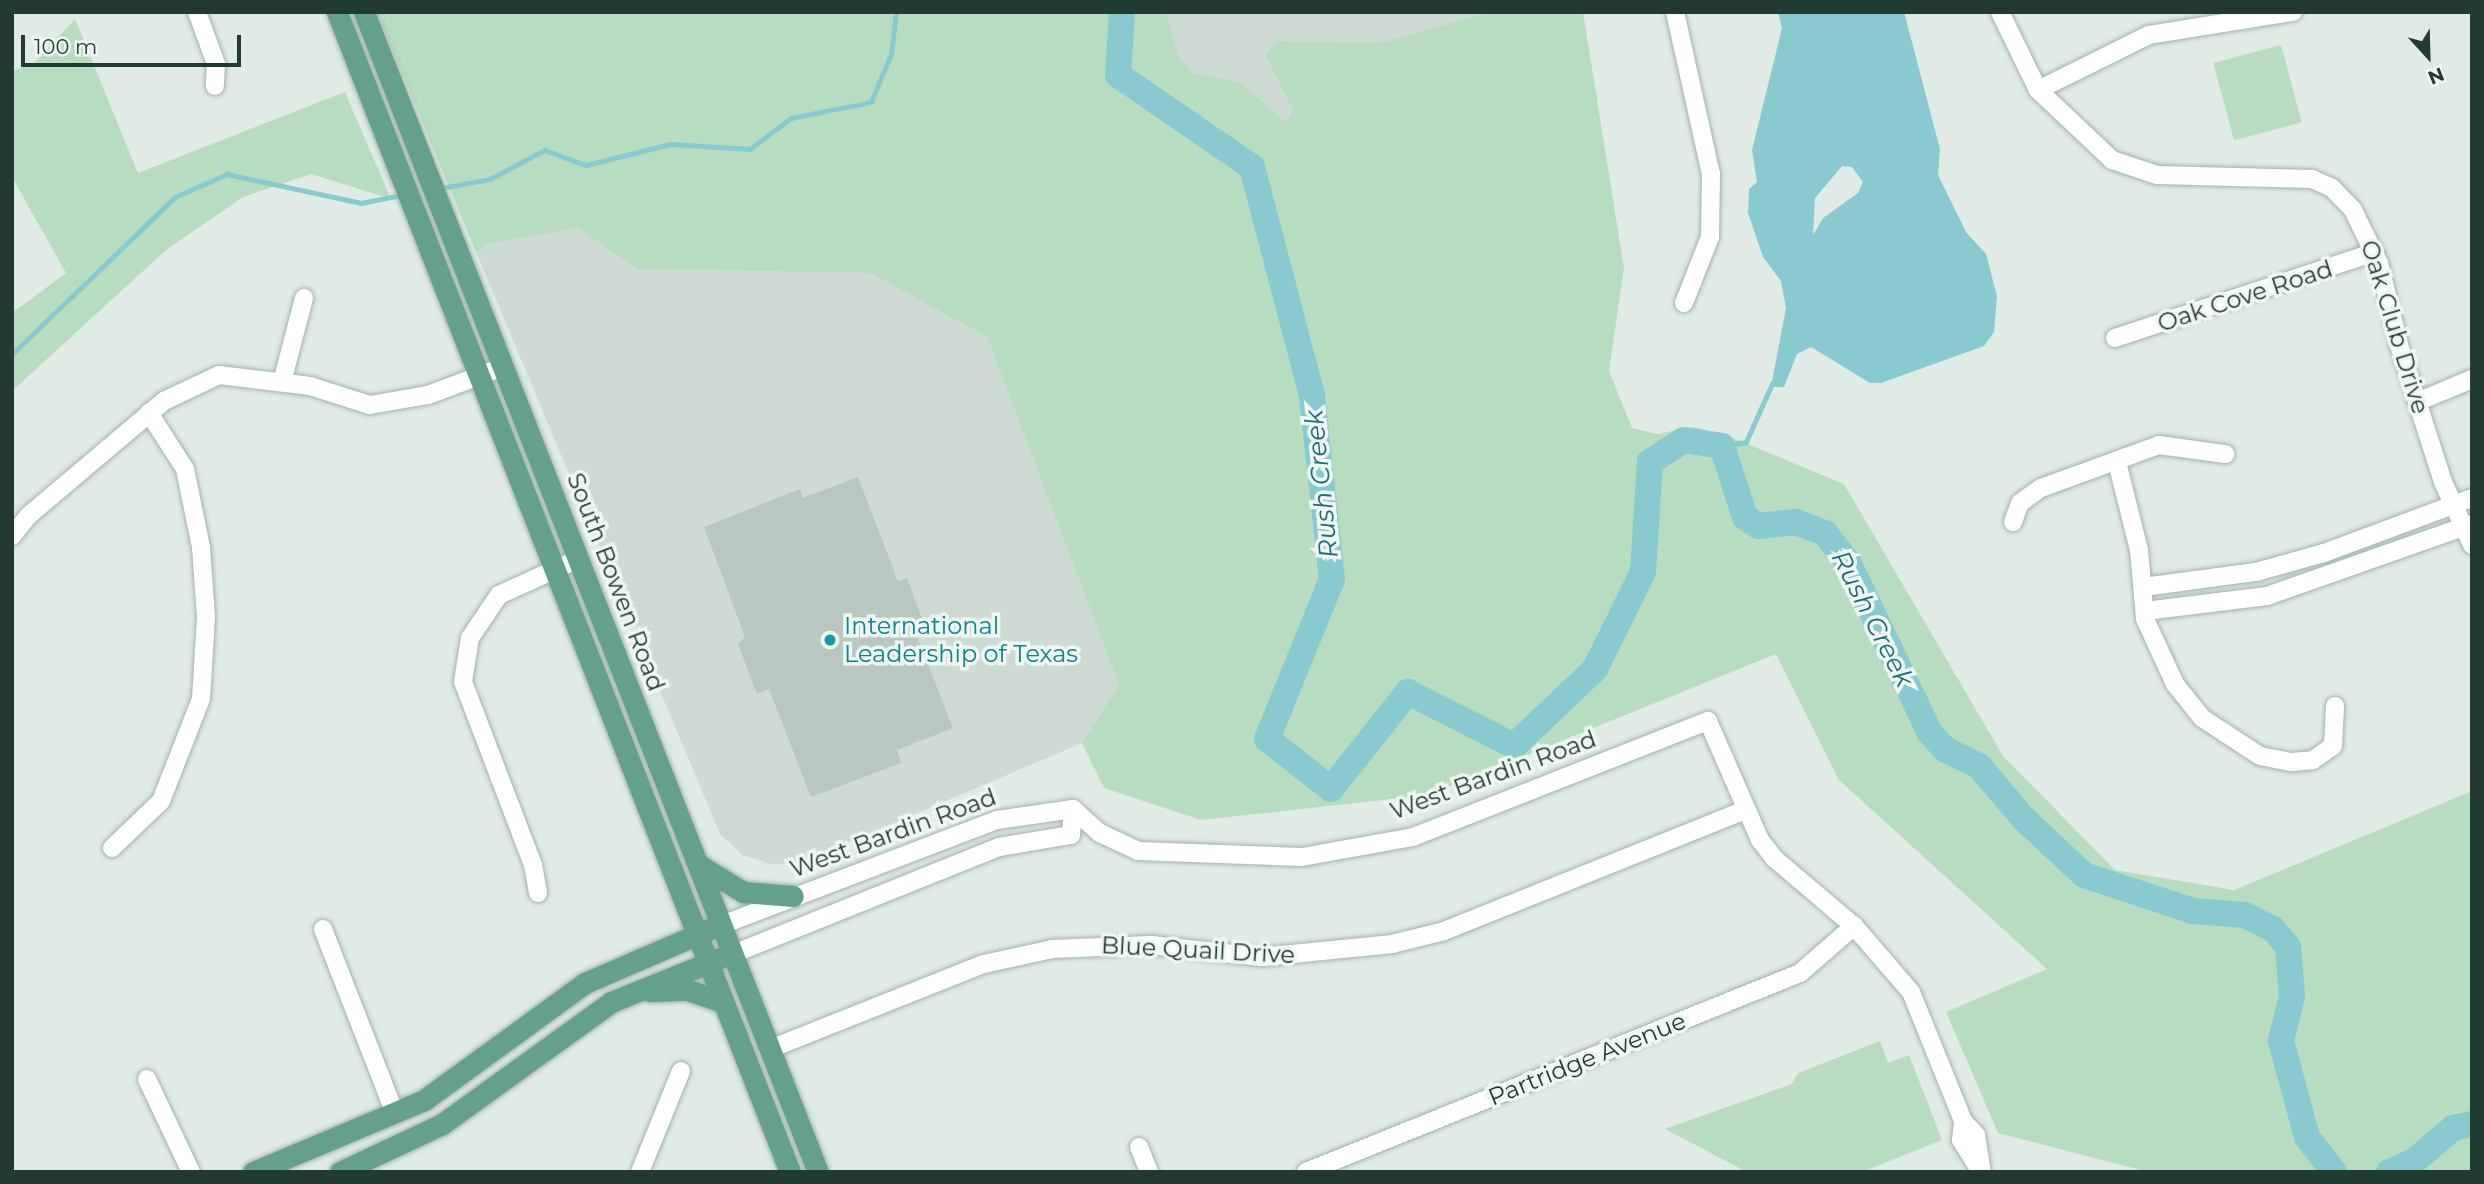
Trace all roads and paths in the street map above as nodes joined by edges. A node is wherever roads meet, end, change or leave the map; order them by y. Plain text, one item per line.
1 (197, 12) edge
2 (337, 12) edge
3 (364, 12) edge
4 (1675, 12) edge
5 (2000, 12) edge
6 (2292, 12) edge
7 (2255, 16) edge
8 (215, 86) dead end
9 (2038, 90) junction
10 (2375, 252) junction
11 (304, 298) dead end
12 (1684, 303) dead end
13 (2115, 338) dead end
14 (503, 367) junction
15 (480, 376) junction
16 (2472, 379) edge
17 (282, 382) junction
18 (2417, 402) junction
19 (149, 413) junction
20 (2224, 454) dead end
21 (2117, 462) junction
22 (2472, 498) edge
23 (2454, 504) junction
24 (2012, 522) dead end
25 (2468, 526) edge
26 (12, 536) edge
27 (2472, 545) edge
28 (578, 559) junction
29 (556, 568) junction
30 (2143, 587) junction
31 (2145, 611) junction
32 (2335, 706) dead end
33 (1073, 809) junction
34 (1745, 810) junction
35 (112, 848) dead end
36 (696, 861) junction
37 (538, 893) dead end
38 (793, 896) junction
39 (722, 925) junction
40 (1854, 926) junction
41 (323, 929) dead end
42 (699, 933) junction
43 (733, 954) junction
44 (708, 963) junction
45 (627, 995) junction
46 (723, 1002) junction
47 (770, 1049) junction
48 (681, 1071) dead end
49 (147, 1079) dead end
50 (395, 1114) junction
51 (1139, 1147) dead end
52 (191, 1172) edge
53 (253, 1172) edge
54 (340, 1172) edge
55 (640, 1172) edge
56 (790, 1172) edge
57 (818, 1172) edge
58 (1149, 1172) edge
59 (1306, 1172) edge
60 (1982, 1172) edge

1 - 8 street
2 - 15 main road, South Bowen Road
3 - 14 main road, South Bowen Road
4 - 12 street
5 - 9 street, Oak Club Drive
6 - 7 street
7 - 9 street
9 - 10 street, Oak Club Drive
10 - 13 street, Oak Cove Road
10 - 18 street, Oak Club Drive
11 - 17 street
14 - 15 street
14 - 28 main road, South Bowen Road
15 - 17 street
15 - 29 main road, South Bowen Road
16 - 18 street
17 - 19 street
18 - 23 street, Oak Club Drive
19 - 26 street
19 - 35 street
20 - 21 street
21 - 24 street
21 - 30 street
22 - 23 street
23 - 25 street, Oak Club Drive
23 - 30 street
25 - 27 street, Oak Club Drive
25 - 31 street
28 - 29 street
28 - 36 main road, South Bowen Road
29 - 37 street
29 - 42 main road, South Bowen Road
30 - 31 street
31 - 32 street
33 - 34 street, West Bardin Road
33 - 38 street, West Bardin Road
33 - 43 street, West Bardin Road
34 - 40 street
34 - 47 street, Blue Quail Drive
36 - 38 main road
36 - 39 main road, South Bowen Road
38 - 39 street, West Bardin Road
39 - 42 main road, West Bardin Road
39 - 43 main road, South Bowen Road
40 - 59 street, Partridge Avenue
40 - 60 street
41 - 50 street
42 - 44 main road, South Bowen Road
42 - 50 main road, West Bardin Road
43 - 44 main road, West Bardin Road
43 - 47 main road, South Bowen Road
44 - 45 main road, West Bardin Road
44 - 46 main road, South Bowen Road
45 - 46 main road
45 - 54 main road, West Bardin Road
46 - 56 main road, South Bowen Road
47 - 57 main road, South Bowen Road
48 - 55 street
49 - 52 street
50 - 53 main road, West Bardin Road
51 - 58 street

